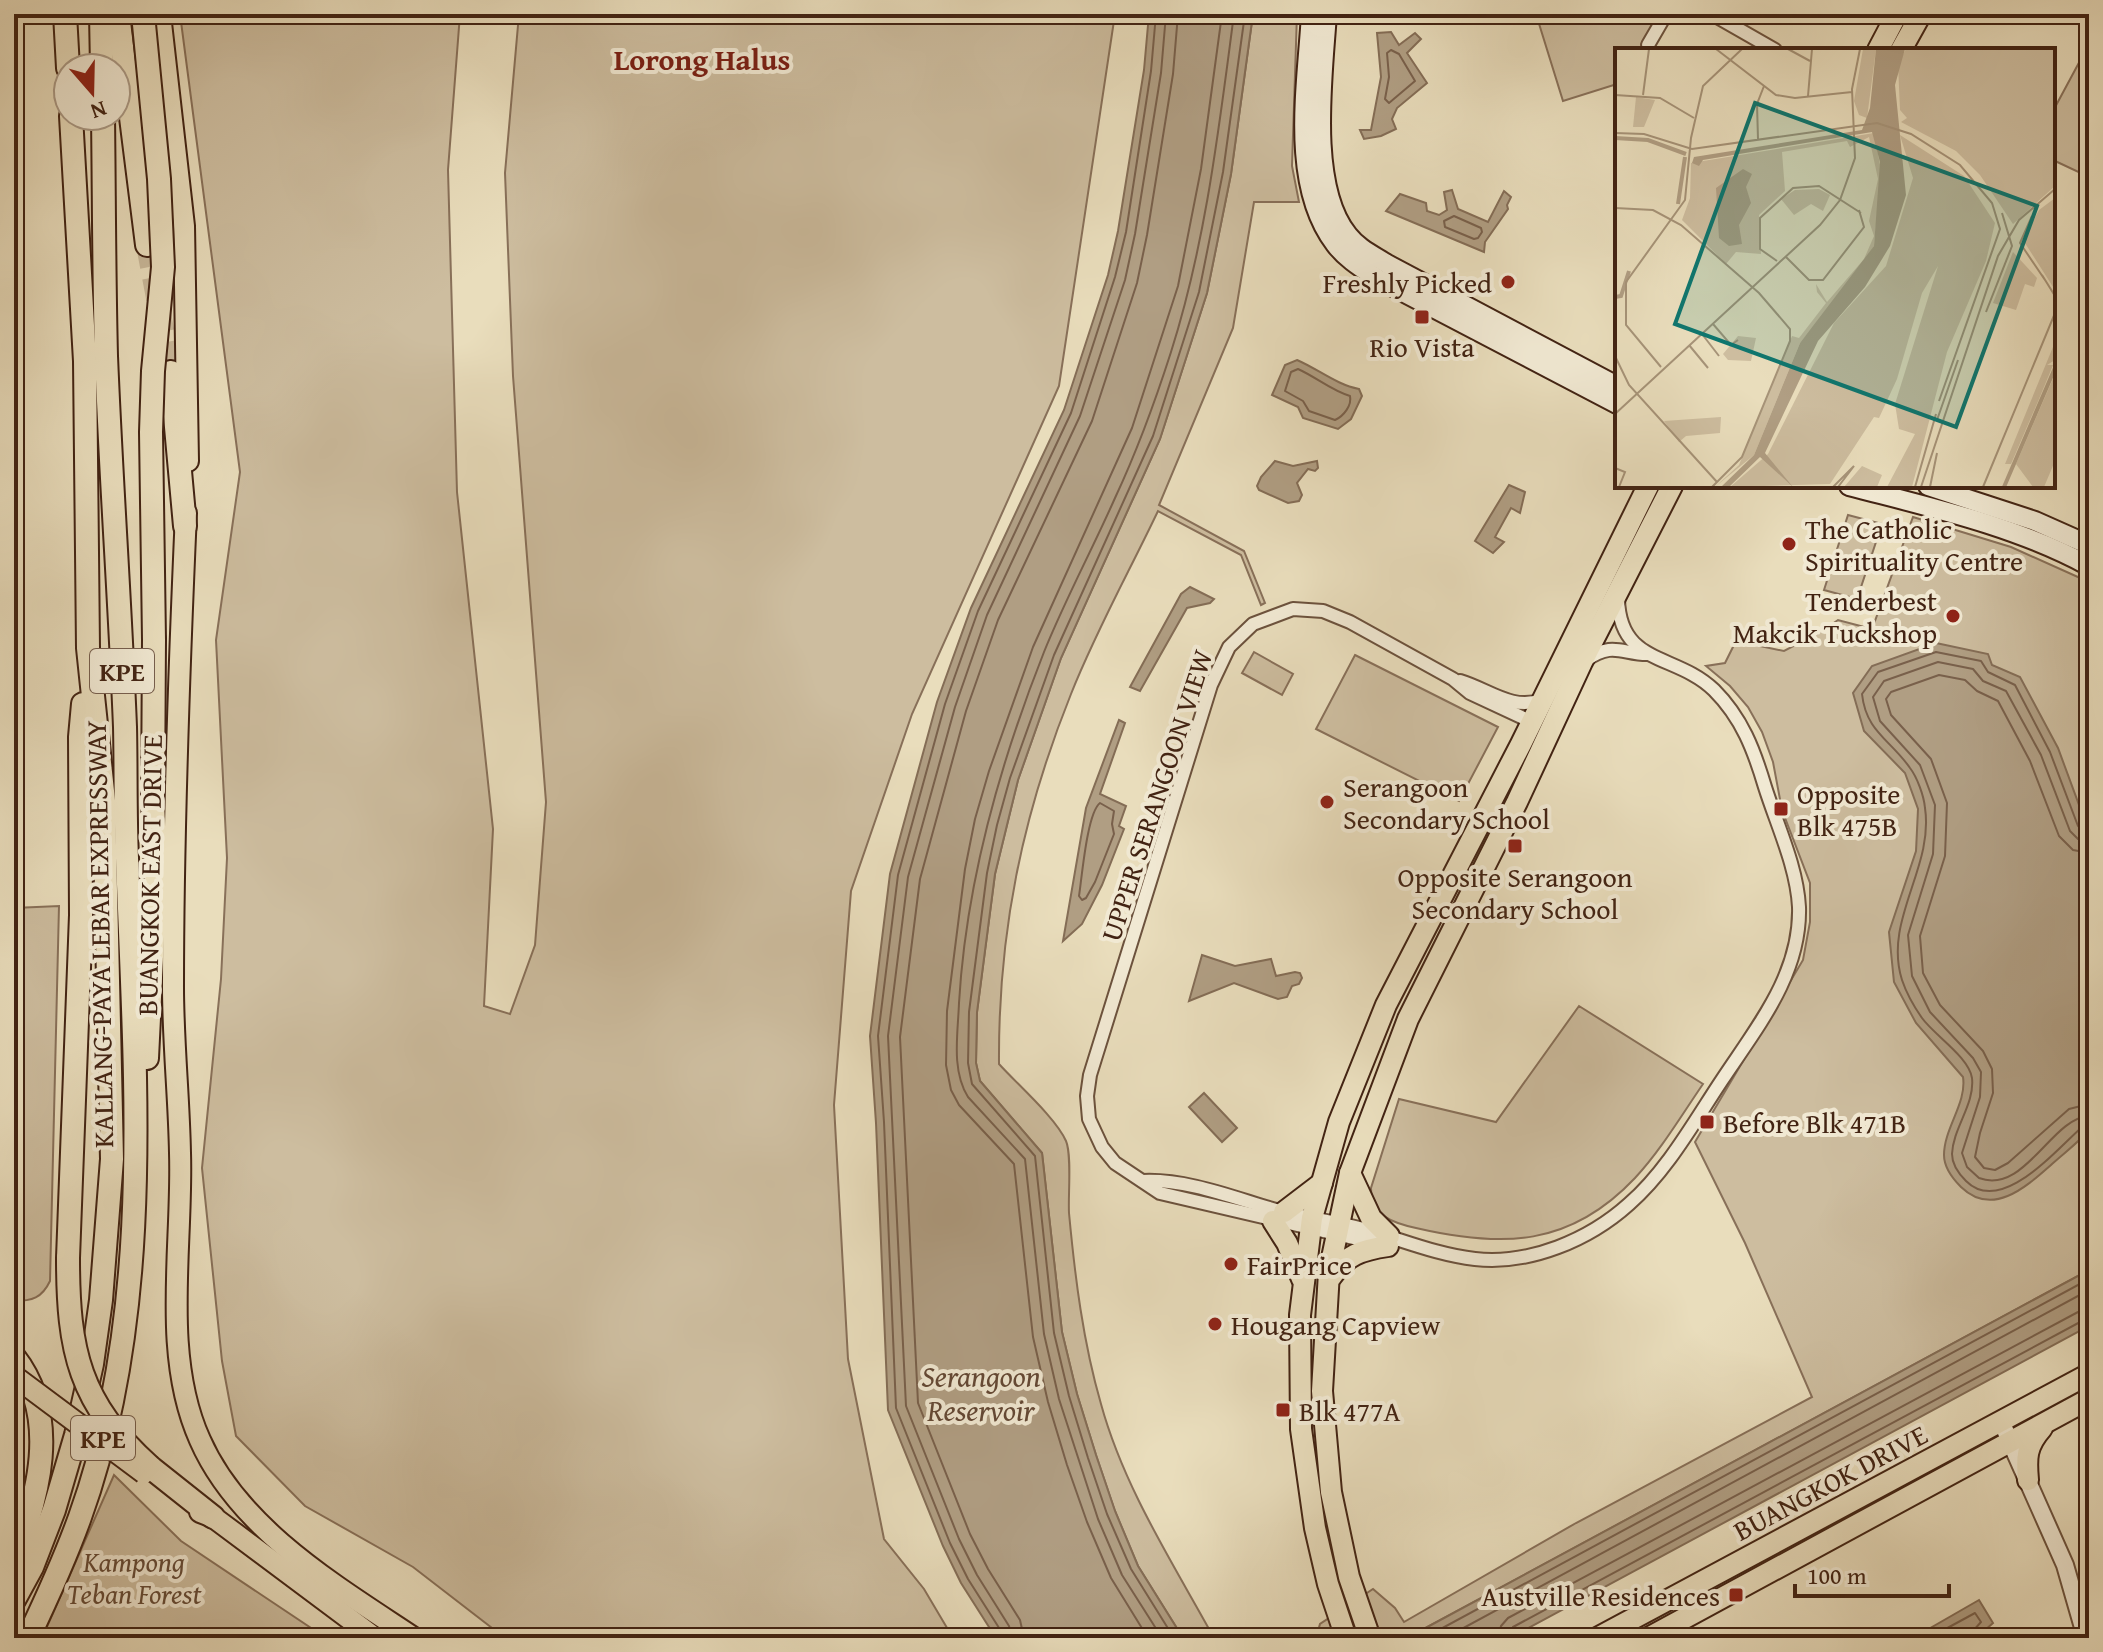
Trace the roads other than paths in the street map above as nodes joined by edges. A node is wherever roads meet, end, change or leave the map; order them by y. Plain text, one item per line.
1 (65, 14) edge
2 (101, 14) edge
3 (118, 14) edge
4 (143, 14) edge
5 (160, 14) edge
6 (1311, 14) edge
7 (1327, 14) edge
8 (1666, 14) edge
9 (1712, 14) edge
10 (1897, 14) edge
11 (1921, 14) edge
12 (1648, 45) dead end
13 (1772, 48) edge
14 (1879, 48) edge
15 (1902, 48) edge
16 (67, 52) edge
17 (102, 52) edge
18 (72, 132) edge
19 (103, 132) edge
20 (147, 245) tunnel mouth
21 (171, 372) tunnel mouth
22 (1615, 385) edge
23 (1615, 403) edge
24 (1647, 488) edge
25 (1672, 488) edge
26 (1857, 488) edge
27 (1934, 488) edge
28 (185, 526) junction
29 (2089, 545) edge
30 (2089, 566) edge
31 (1618, 595) junction
32 (88, 648) junction
33 (1647, 654) junction
34 (1582, 662) junction
35 (1453, 679) junction
36 (1543, 700) junction
37 (1564, 706) junction
38 (1532, 722) junction
39 (1350, 1173) junction
40 (1322, 1183) junction
41 (1279, 1217) junction
42 (1311, 1223) junction
43 (133, 1227) junction
44 (1338, 1229) junction
45 (1388, 1241) junction
46 (1329, 1281) junction
47 (1303, 1283) junction
48 (14, 1357) edge
49 (2089, 1374) edge
50 (14, 1376) edge
51 (2089, 1399) edge
52 (2001, 1421) junction
53 (2047, 1422) junction
54 (2010, 1442) junction
55 (147, 1470) junction
56 (2028, 1480) junction
57 (213, 1517) joint
58 (14, 1561) edge
59 (14, 1600) edge
60 (28, 1638) edge
61 (375, 1638) edge
62 (414, 1638) edge
63 (1346, 1638) edge
64 (1370, 1638) edge
65 (1597, 1638) edge
66 (1648, 1638) edge
67 (2086, 1638) edge

1 - 16 highway
2 - 17 highway
3 - 20 highway
4 - 43 highway, bridge
5 - 28 main road, BUANGKOK EAST DRIVE
6 - 23 main road
7 - 22 main road
8 - 12 street
9 - 13 street
10 - 14 main road
11 - 15 main road
18 - 32 highway, KALLANG-PAYA LEBAR EXPRESSWAY / KPE
19 - 43 highway, KALLANG-PAYA LEBAR EXPRESSWAY / KPE
21 - 28 highway
24 - 36 main road
25 - 31 main road
26 - 30 main road
27 - 29 main road
28 - 62 main road, BUANGKOK EAST DRIVE
31 - 33 street
31 - 34 main road
32 - 55 highway, bridge
32 - 59 highway, KALLANG-PAYA LEBAR EXPRESSWAY / KPE
33 - 34 street
33 - 45 street, UPPER SERANGOON VIEW
34 - 37 main road
35 - 36 street, UPPER SERANGOON VIEW
35 - 38 street, UPPER SERANGOON VIEW
35 - 41 street, UPPER SERANGOON VIEW
36 - 38 main road
37 - 38 street
37 - 39 main road
38 - 40 main road
39 - 44 main road
39 - 45 main road
40 - 41 main road
40 - 42 main road
41 - 42 street, UPPER SERANGOON VIEW
41 - 47 main road
42 - 44 street, UPPER SERANGOON VIEW
42 - 47 main road
43 - 60 highway, KALLANG-PAYA LEBAR EXPRESSWAY / KPE
44 - 45 street, UPPER SERANGOON VIEW
44 - 46 main road
45 - 46 main road
46 - 64 main road
47 - 63 main road
48 - 58 highway
49 - 52 main road, BUANGKOK DRIVE
50 - 55 main road, bridge
51 - 53 main road, BUANGKOK DRIVE
52 - 54 street
52 - 65 main road, BUANGKOK DRIVE
53 - 54 main road, BUANGKOK DRIVE
53 - 56 main road
54 - 56 street
54 - 66 main road, BUANGKOK DRIVE
55 - 57 highway
56 - 67 street
57 - 61 main road

